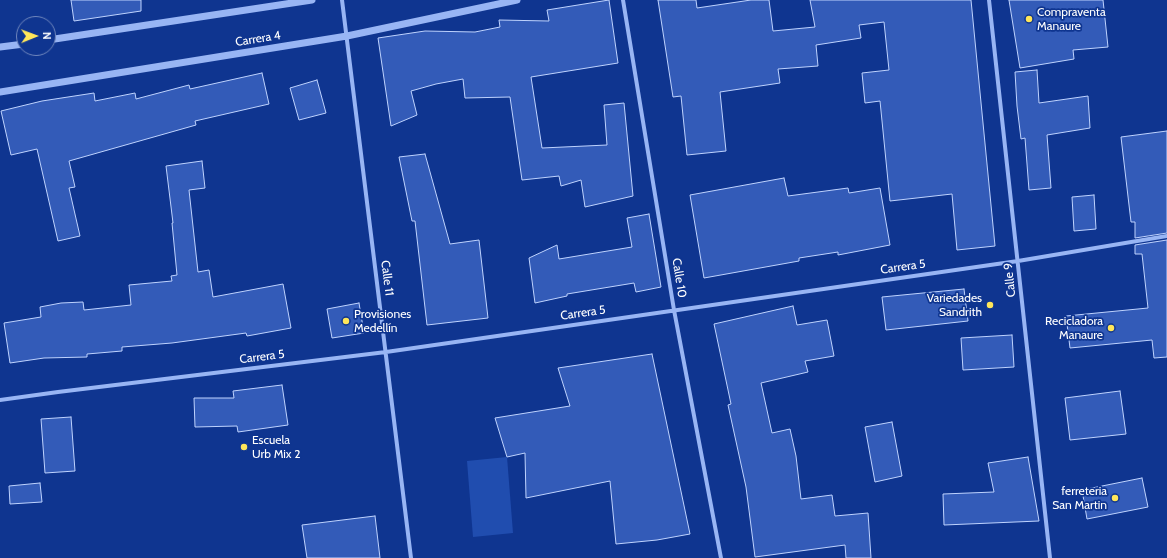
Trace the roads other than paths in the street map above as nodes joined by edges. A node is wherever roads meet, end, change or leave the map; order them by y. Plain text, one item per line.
1 (312, 0) edge
2 (342, 0) edge
3 (517, 0) edge
4 (623, 0) edge
5 (989, 0) edge
6 (347, 36) junction
7 (56, 39) edge
8 (16, 45) edge
9 (0, 47) edge
10 (0, 92) edge
11 (1167, 236) edge
12 (1018, 261) junction
13 (674, 310) junction
14 (386, 352) junction
15 (0, 400) edge
16 (411, 558) edge
17 (721, 558) edge
18 (1050, 558) edge

1 - 7 street
2 - 6 street, Calle 11
3 - 6 street, Carrera 4
4 - 13 street, Calle 10
5 - 12 street, Calle 9
6 - 10 street, Carrera 4
6 - 14 street, Calle 11
8 - 9 street
11 - 12 street, Carrera 5
12 - 13 street, Carrera 5
12 - 18 street, Calle 9
13 - 14 street, Carrera 5
13 - 17 street, Calle 10
14 - 15 street, Carrera 5
14 - 16 street, Calle 11

